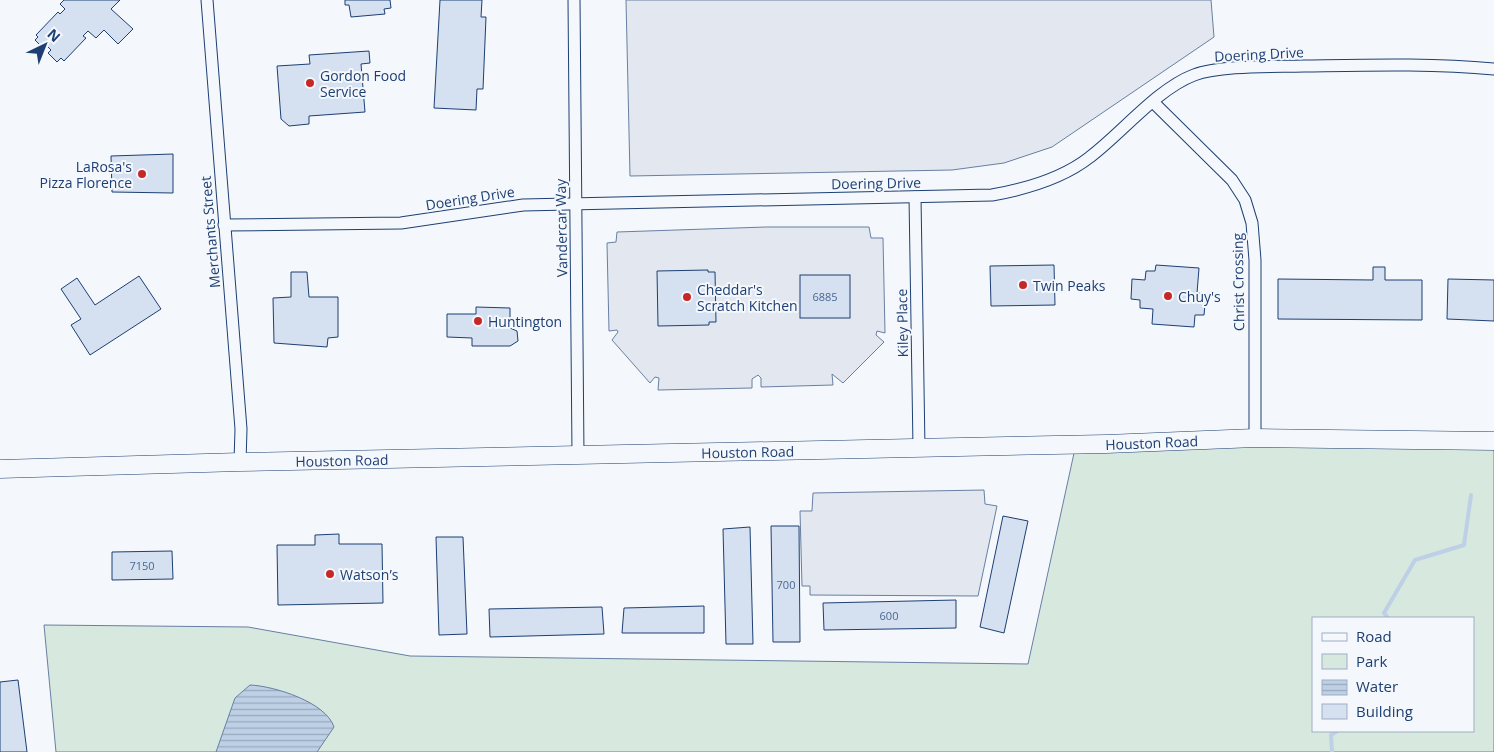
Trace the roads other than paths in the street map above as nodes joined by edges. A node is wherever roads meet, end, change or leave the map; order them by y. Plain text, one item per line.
1 (207, 0) edge
2 (574, 0) edge
3 (1494, 68) edge
4 (1153, 102) junction
5 (915, 197) junction
6 (576, 205) junction
7 (224, 225) junction
8 (1255, 438) junction
9 (1494, 441) edge
10 (919, 448) junction
11 (578, 455) junction
12 (240, 462) junction
13 (0, 469) edge

1 - 7 street, Merchants Street
2 - 6 street, Vandercar Way
3 - 4 street, Doering Drive
4 - 5 street, Doering Drive
4 - 8 street, Christ Crossing
5 - 6 street, Doering Drive
5 - 10 street, Kiley Place
6 - 7 street, Doering Drive
6 - 11 street, Vandercar Way
7 - 12 street, Merchants Street
8 - 9 main road, Houston Road
8 - 10 main road, Houston Road
10 - 11 main road, Houston Road
11 - 12 main road, Houston Road
12 - 13 main road, Houston Road

